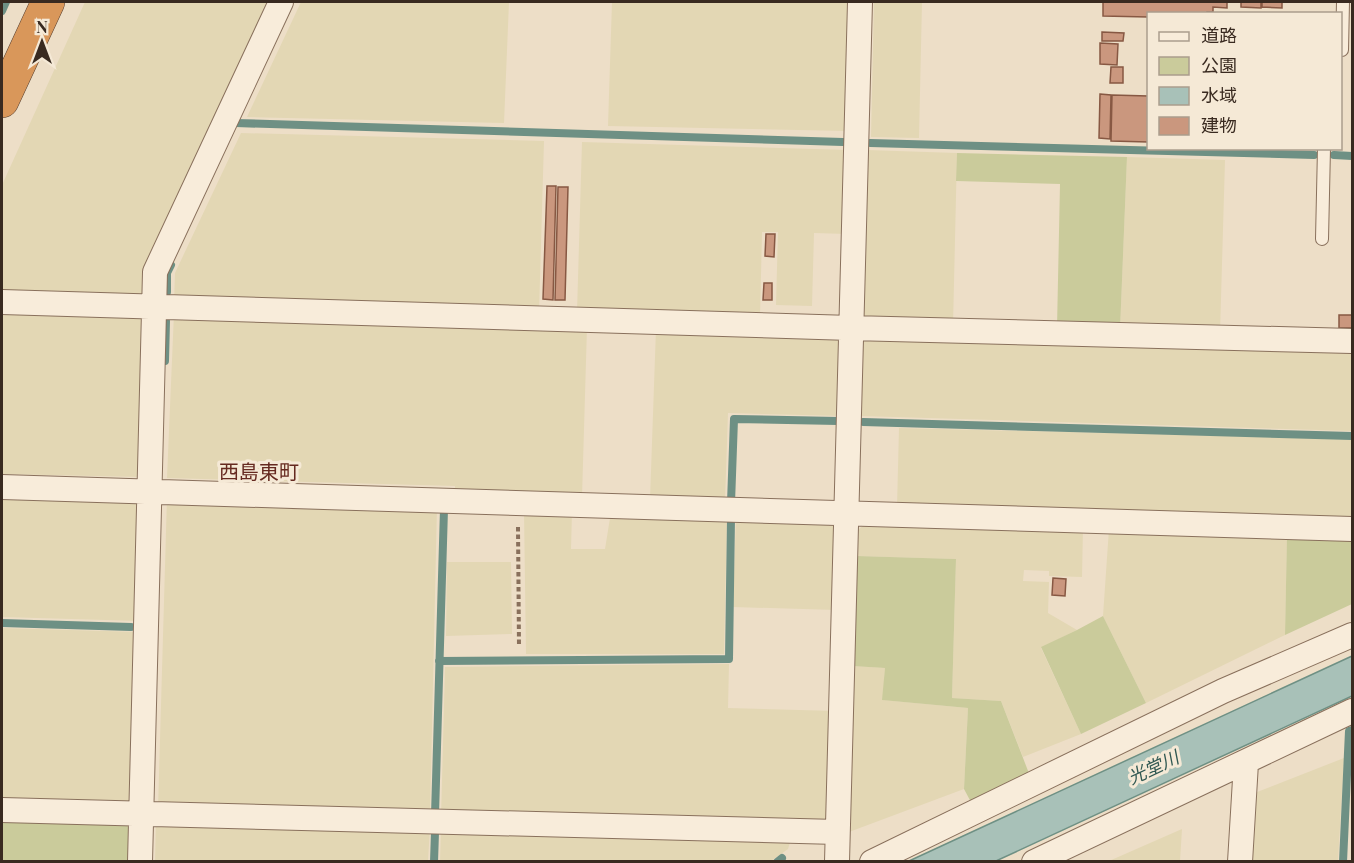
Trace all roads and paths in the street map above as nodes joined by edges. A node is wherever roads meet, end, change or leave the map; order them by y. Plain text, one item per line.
1 (48, 2) edge
2 (281, 2) edge
3 (860, 2) edge
4 (1343, 2) edge
5 (1342, 50) edge
6 (2, 101) edge
7 (1324, 150) edge
8 (1322, 239) dead end
9 (2, 302) edge
10 (154, 307) junction
11 (851, 328) junction
12 (1353, 340) edge
13 (2, 487) edge
14 (150, 491) junction
15 (518, 503) junction
16 (846, 513) junction
17 (1353, 529) edge
18 (1353, 635) edge
19 (519, 647) dead end
20 (1353, 711) edge
21 (1246, 763) junction
22 (2, 810) edge
23 (142, 814) junction
24 (837, 832) junction
25 (140, 861) edge
26 (837, 861) edge
27 (872, 861) edge
28 (1034, 861) edge
29 (1240, 861) edge

1 - 6 highway
2 - 10 street
3 - 11 street
4 - 5 lane
7 - 8 lane
9 - 10 street
10 - 11 street
10 - 14 street
11 - 12 street
11 - 16 street
13 - 14 street
14 - 15 street
14 - 23 street
15 - 16 street
15 - 19 path
16 - 17 street
16 - 24 street
18 - 27 street
20 - 21 street
21 - 28 street
21 - 29 street
22 - 23 street
23 - 24 street
23 - 25 street
24 - 26 street

